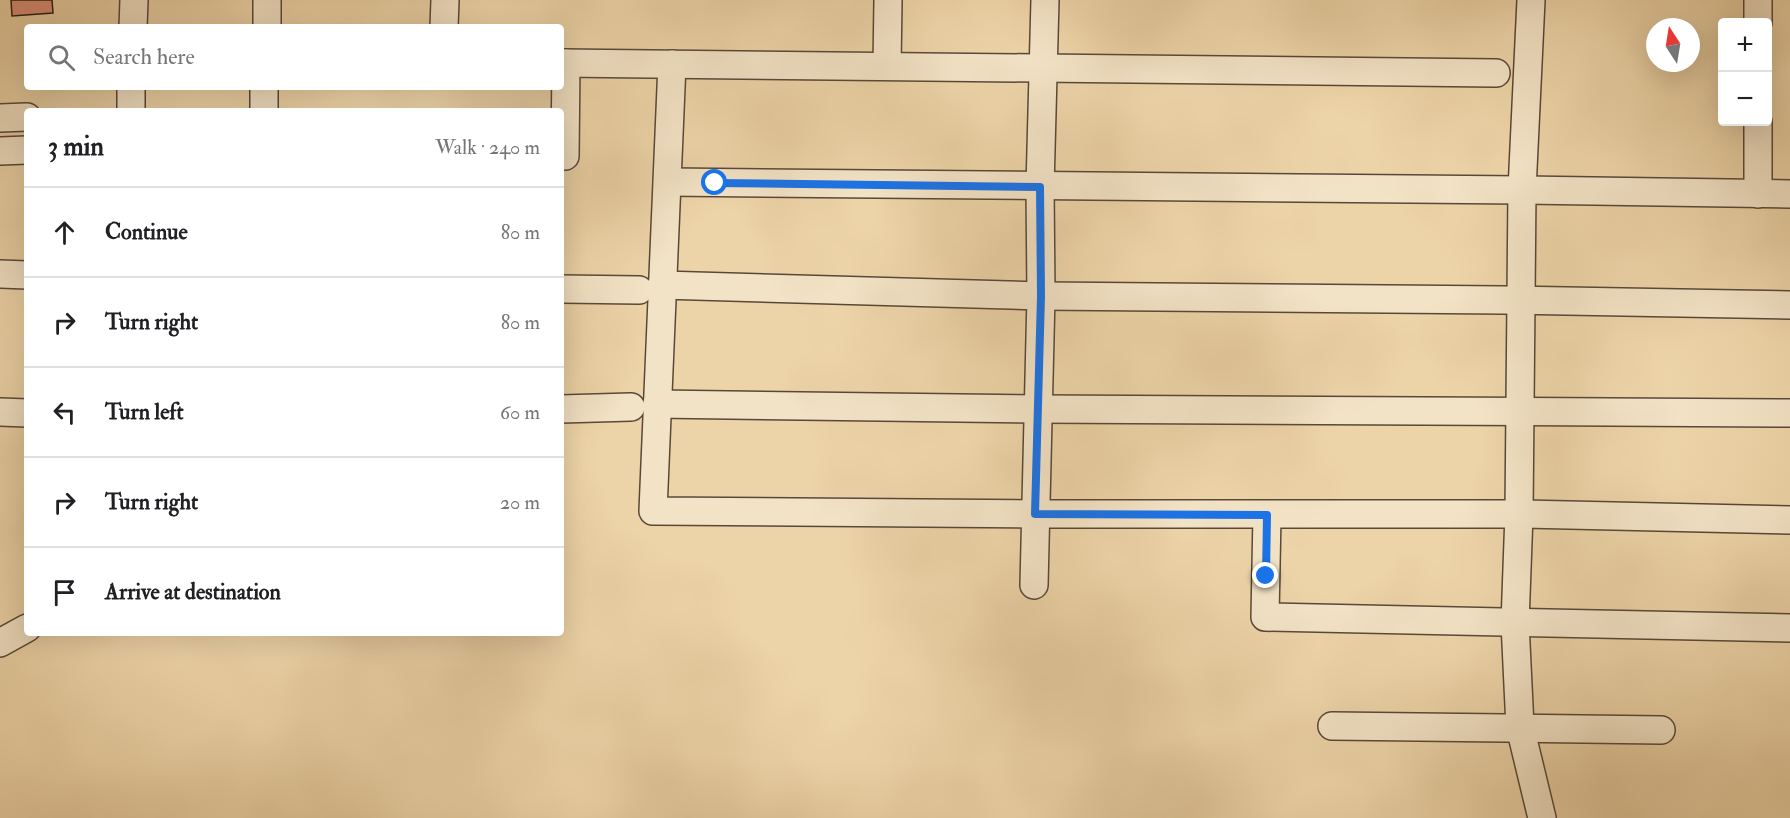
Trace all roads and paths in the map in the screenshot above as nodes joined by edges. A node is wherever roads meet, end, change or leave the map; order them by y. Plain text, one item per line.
1 (134, 0) edge
2 (267, 0) edge
3 (445, 0) edge
4 (888, 0) edge
5 (1045, 0) edge
6 (1531, 0) edge
7 (1758, 0) edge
8 (1758, 18) edge
9 (133, 24) edge
10 (267, 24) edge
11 (444, 24) edge
12 (564, 63) edge
13 (672, 64) junction
14 (887, 66) junction
15 (1042, 68) junction
16 (1496, 73) dead end
17 (131, 90) edge
18 (264, 90) edge
19 (564, 90) edge
20 (130, 108) edge
21 (264, 108) edge
22 (564, 108) edge
23 (564, 110) edge
24 (24, 117) edge
25 (0, 118) edge
26 (1758, 126) edge
27 (24, 150) edge
28 (0, 151) edge
29 (565, 156) dead end
30 (668, 182) junction
31 (1040, 187) junction
32 (1522, 190) junction
33 (1758, 194) junction
34 (1790, 194) edge
35 (0, 274) edge
36 (24, 275) edge
37 (650, 287) junction
38 (564, 288) edge
39 (1041, 296) junction
40 (1521, 301) junction
41 (1790, 305) edge
42 (644, 406) junction
43 (564, 409) edge
44 (1037, 409) junction
45 (1518, 411) junction
46 (0, 412) edge
47 (24, 413) edge
48 (1790, 413) edge
49 (1035, 514) junction
50 (1519, 514) junction
51 (1267, 515) junction
52 (1790, 520) edge
53 (1034, 585) dead end
54 (1515, 623) junction
55 (1790, 628) edge
56 (24, 630) edge
57 (0, 643) edge
58 (1332, 726) dead end
59 (1520, 727) junction
60 (1661, 730) dead end
61 (1542, 818) edge

1 - 9 street
2 - 10 street
3 - 11 street
4 - 14 street
5 - 15 street
6 - 32 street
7 - 8 street
12 - 13 street
13 - 14 street
13 - 30 street
14 - 15 street
15 - 16 street
15 - 31 street
17 - 20 street
18 - 21 street
19 - 22 street
23 - 29 street
24 - 25 street
26 - 33 street
27 - 28 street
30 - 31 street
30 - 37 street
31 - 32 street
31 - 39 street
32 - 33 street
32 - 40 street
33 - 34 street
35 - 36 street
37 - 38 street
37 - 39 street
37 - 42 street
39 - 40 street
39 - 44 street
40 - 41 street
40 - 45 street
42 - 43 street
42 - 44 street
42 - 49 street
44 - 45 street
44 - 49 street
45 - 48 street
45 - 50 street
46 - 47 street
49 - 51 street
49 - 53 street
50 - 51 street
50 - 52 street
50 - 54 street
51 - 54 street
54 - 55 street
54 - 59 street
56 - 57 street
58 - 59 street
59 - 60 street
59 - 61 street

